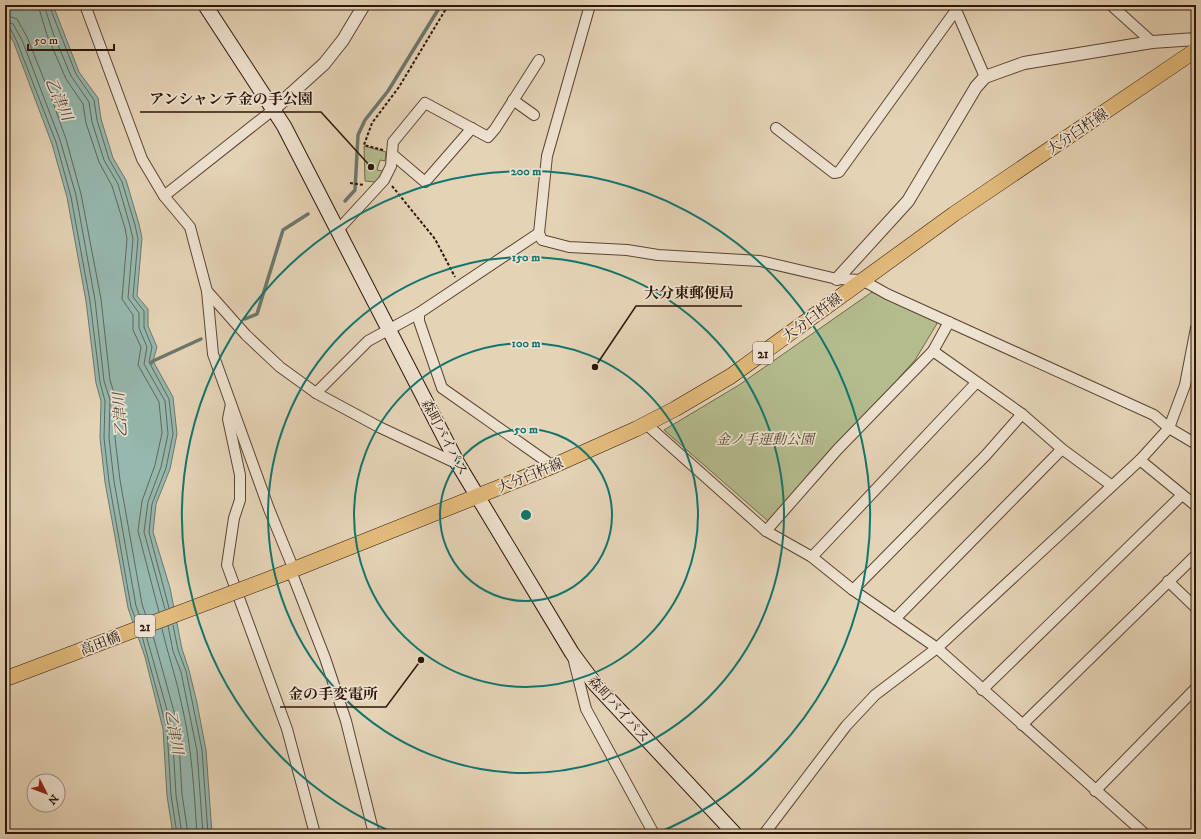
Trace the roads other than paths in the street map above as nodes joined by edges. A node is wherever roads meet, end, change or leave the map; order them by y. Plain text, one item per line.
1 (85, 5) edge
2 (205, 5) edge
3 (364, 5) edge
4 (590, 5) edge
5 (1111, 5) edge
6 (955, 8) edge
7 (1196, 39) edge
8 (1152, 42) junction
9 (1196, 50) edge
10 (539, 60) dead end
11 (985, 77) junction
12 (513, 100) junction
13 (274, 109) junction
14 (534, 115) dead end
15 (472, 128) junction
16 (776, 128) dead end
17 (392, 154) junction
18 (164, 196) junction
19 (338, 230) junction
20 (539, 233) junction
21 (837, 279) junction
22 (862, 280) junction
23 (207, 291) junction
24 (418, 313) junction
25 (949, 322) junction
26 (390, 328) junction
27 (1196, 328) edge
28 (933, 351) junction
29 (976, 383) junction
30 (316, 393) junction
31 (231, 404) junction
32 (1022, 414) junction
33 (646, 424) junction
34 (1169, 428) junction
35 (1196, 444) edge
36 (1062, 449) junction
37 (1140, 460) junction
38 (458, 464) junction
39 (553, 466) junction
40 (1111, 485) junction
41 (1182, 495) junction
42 (477, 496) junction
43 (1196, 506) edge
44 (766, 531) junction
45 (1196, 554) edge
46 (812, 557) junction
47 (290, 571) junction
48 (1168, 581) junction
49 (853, 590) junction
50 (1196, 608) edge
51 (895, 619) junction
52 (937, 648) junction
53 (572, 653) junction
54 (5, 679) edge
55 (1196, 688) edge
56 (982, 690) junction
57 (1022, 725) junction
58 (1096, 791) junction
59 (315, 834) edge
60 (374, 834) edge
61 (654, 834) edge
62 (735, 834) edge
63 (764, 834) edge
64 (1145, 834) edge

1 - 18 street
2 - 13 main road, 森町バイパス
3 - 13 street
4 - 20 street
5 - 8 street
6 - 11 street
6 - 16 street
7 - 8 street
8 - 11 street
9 - 22 main road, 大分臼杵線 / 21
10 - 12 street
11 - 21 street
12 - 14 street
12 - 15 street
13 - 18 street
13 - 19 main road, 森町バイパス
15 - 17 street
15 - 17 street
17 - 19 street
18 - 23 street
19 - 26 main road, 森町バイパス
20 - 21 street
20 - 24 street
21 - 22 street
22 - 25 street
22 - 33 main road, 大分臼杵線 / 21
23 - 30 street
23 - 31 street
24 - 26 street
24 - 39 street
25 - 28 street
25 - 34 street
26 - 30 street
26 - 38 main road, 森町バイパス
27 - 34 street
28 - 29 street
28 - 44 street
29 - 32 street
29 - 46 street
30 - 38 street
31 - 47 street
31 - 59 street
32 - 36 street
32 - 49 street
33 - 39 main road, 大分臼杵線 / 21
33 - 44 street
34 - 35 street
34 - 37 street
36 - 40 street
36 - 51 street
37 - 40 street
37 - 41 street
38 - 42 main road, 森町バイパス
39 - 42 main road, 大分臼杵線 / 21
40 - 52 street
41 - 43 street
41 - 56 street
42 - 47 main road, 大分臼杵線 / 21
42 - 53 main road, 森町バイパス
44 - 46 street
45 - 48 street
46 - 49 street
47 - 54 main road, 高田橋 / 21, bridge
47 - 60 street
48 - 50 street
48 - 57 street
49 - 51 street
51 - 52 street
52 - 56 street
52 - 63 street
53 - 61 street
53 - 62 main road, 森町バイパス
55 - 58 street
56 - 57 street
57 - 58 street
58 - 64 street

